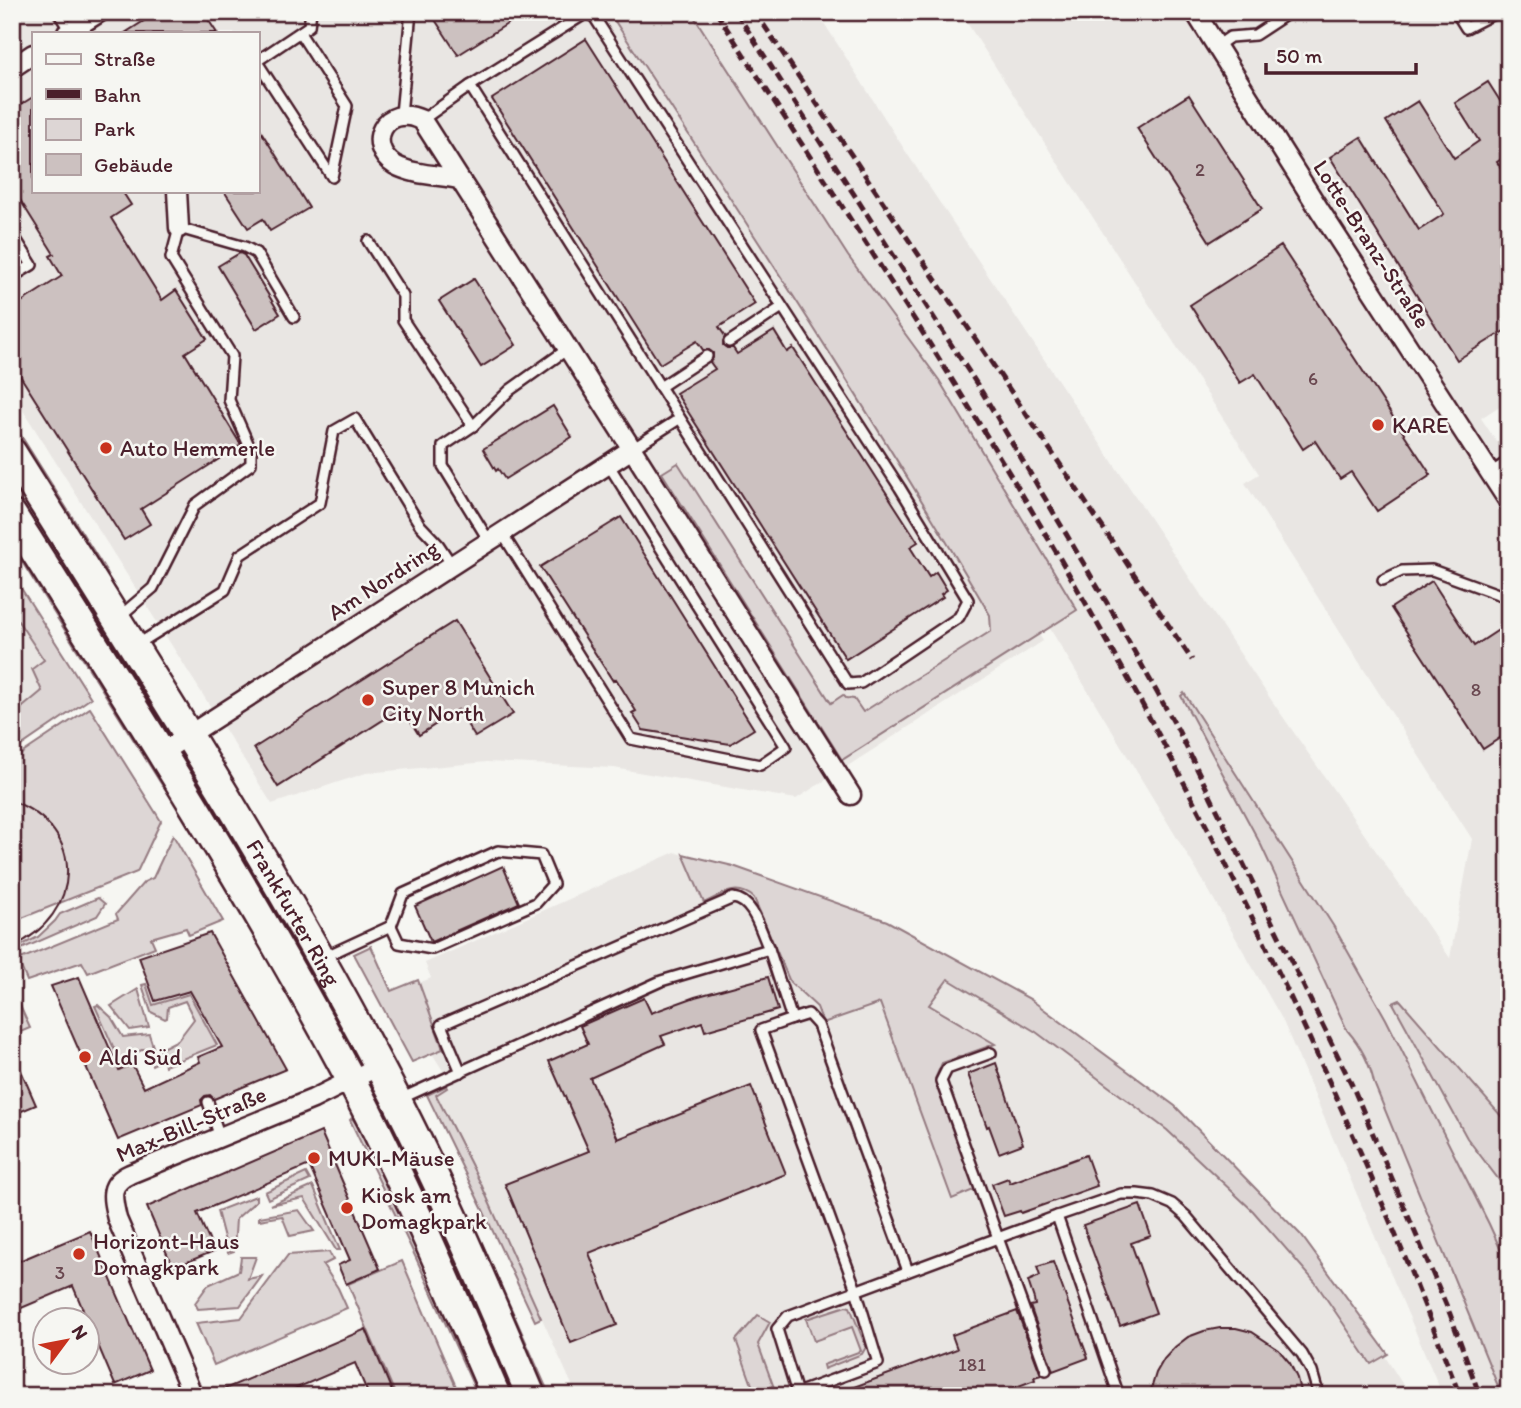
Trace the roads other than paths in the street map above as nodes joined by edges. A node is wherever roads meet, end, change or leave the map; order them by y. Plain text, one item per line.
1 (58, 12) edge
2 (100, 12) edge
3 (311, 12) edge
4 (411, 12) edge
5 (589, 12) edge
6 (1195, 12) edge
7 (1290, 12) edge
8 (1455, 12) edge
9 (1497, 12) edge
10 (76, 31) edge
11 (300, 33) junction
12 (1217, 46) junction
13 (32, 55) edge
14 (259, 61) edge
15 (259, 65) edge
16 (12, 68) edge
17 (470, 86) junction
18 (401, 114) junction
19 (422, 120) junction
20 (459, 178) junction
21 (177, 192) edge
22 (179, 229) junction
23 (12, 233) edge
24 (368, 241) dead end
25 (12, 277) edge
26 (782, 307) junction
27 (294, 317) dead end
28 (729, 342) dead end
29 (569, 348) junction
30 (706, 356) dead end
31 (660, 387) junction
32 (679, 419) junction
33 (473, 426) junction
34 (632, 449) junction
35 (12, 453) edge
36 (1509, 461) edge
37 (608, 464) junction
38 (1490, 473) junction
39 (1509, 502) edge
40 (12, 515) edge
41 (495, 537) junction
42 (452, 565) junction
43 (1383, 580) dead end
44 (1509, 598) edge
45 (117, 619) junction
46 (133, 647) junction
47 (189, 736) junction
48 (161, 752) junction
49 (851, 795) dead end
50 (391, 926) junction
51 (769, 949) junction
52 (319, 960) junction
53 (792, 1019) junction
54 (991, 1053) dead end
55 (379, 1066) junction
56 (461, 1072) junction
57 (351, 1081) junction
58 (397, 1101) junction
59 (208, 1102) dead end
60 (220, 1137) junction
61 (1057, 1216) junction
62 (998, 1237) junction
63 (908, 1270) junction
64 (856, 1290) junction
65 (1046, 1370) dead end
66 (797, 1395) edge
67 (193, 1396) edge
68 (496, 1396) edge
69 (531, 1396) edge
70 (1119, 1396) edge
71 (1319, 1396) edge

1 - 10 lane
2 - 10 street
3 - 11 lane
4 - 18 lane
5 - 17 lane
5 - 26 lane
6 - 12 street, Lotte-Branz-Straße
7 - 12 lane
8 - 9 lane
11 - 14 lane
11 - 15 lane
12 - 38 street, Lotte-Branz-Straße
13 - 16 street
17 - 19 lane
17 - 31 lane
18 - 19 street
18 - 20 street
19 - 20 street
20 - 29 street
21 - 22 street
22 - 27 lane
22 - 45 lane
23 - 25 lane
24 - 33 lane
26 - 28 lane
26 - 32 lane
29 - 33 lane
29 - 34 street
30 - 31 lane
31 - 32 lane
32 - 34 lane
33 - 41 lane
34 - 37 street, Am Nordring
34 - 49 street
35 - 45 main road, Frankfurter Ring
36 - 38 lane
37 - 41 street, Am Nordring
37 - 41 lane
38 - 39 street, Lotte-Branz-Straße
40 - 48 main road, Frankfurter Ring
41 - 42 street, Am Nordring
42 - 46 lane
42 - 47 street, Am Nordring
43 - 44 lane
45 - 46 main road, Frankfurter Ring
46 - 47 main road, Frankfurter Ring
47 - 48 street, Am Nordring
47 - 52 main road, Frankfurter Ring
48 - 57 main road, Frankfurter Ring
50 - 50 lane
50 - 52 lane
51 - 53 lane
51 - 56 lane
51 - 56 lane
52 - 55 main road, Frankfurter Ring
53 - 63 lane
53 - 64 lane
54 - 62 lane
55 - 57 street, Max-Bill-Straße
55 - 58 main road, Frankfurter Ring
56 - 58 lane
57 - 60 street, Max-Bill-Straße
57 - 68 main road, Frankfurter Ring
58 - 69 main road, Frankfurter Ring
59 - 60 lane
60 - 67 street, Max-Bill-Straße
61 - 62 lane
61 - 70 lane
61 - 71 lane
62 - 63 lane
62 - 65 lane
63 - 64 lane
64 - 66 lane
64 - 66 lane

